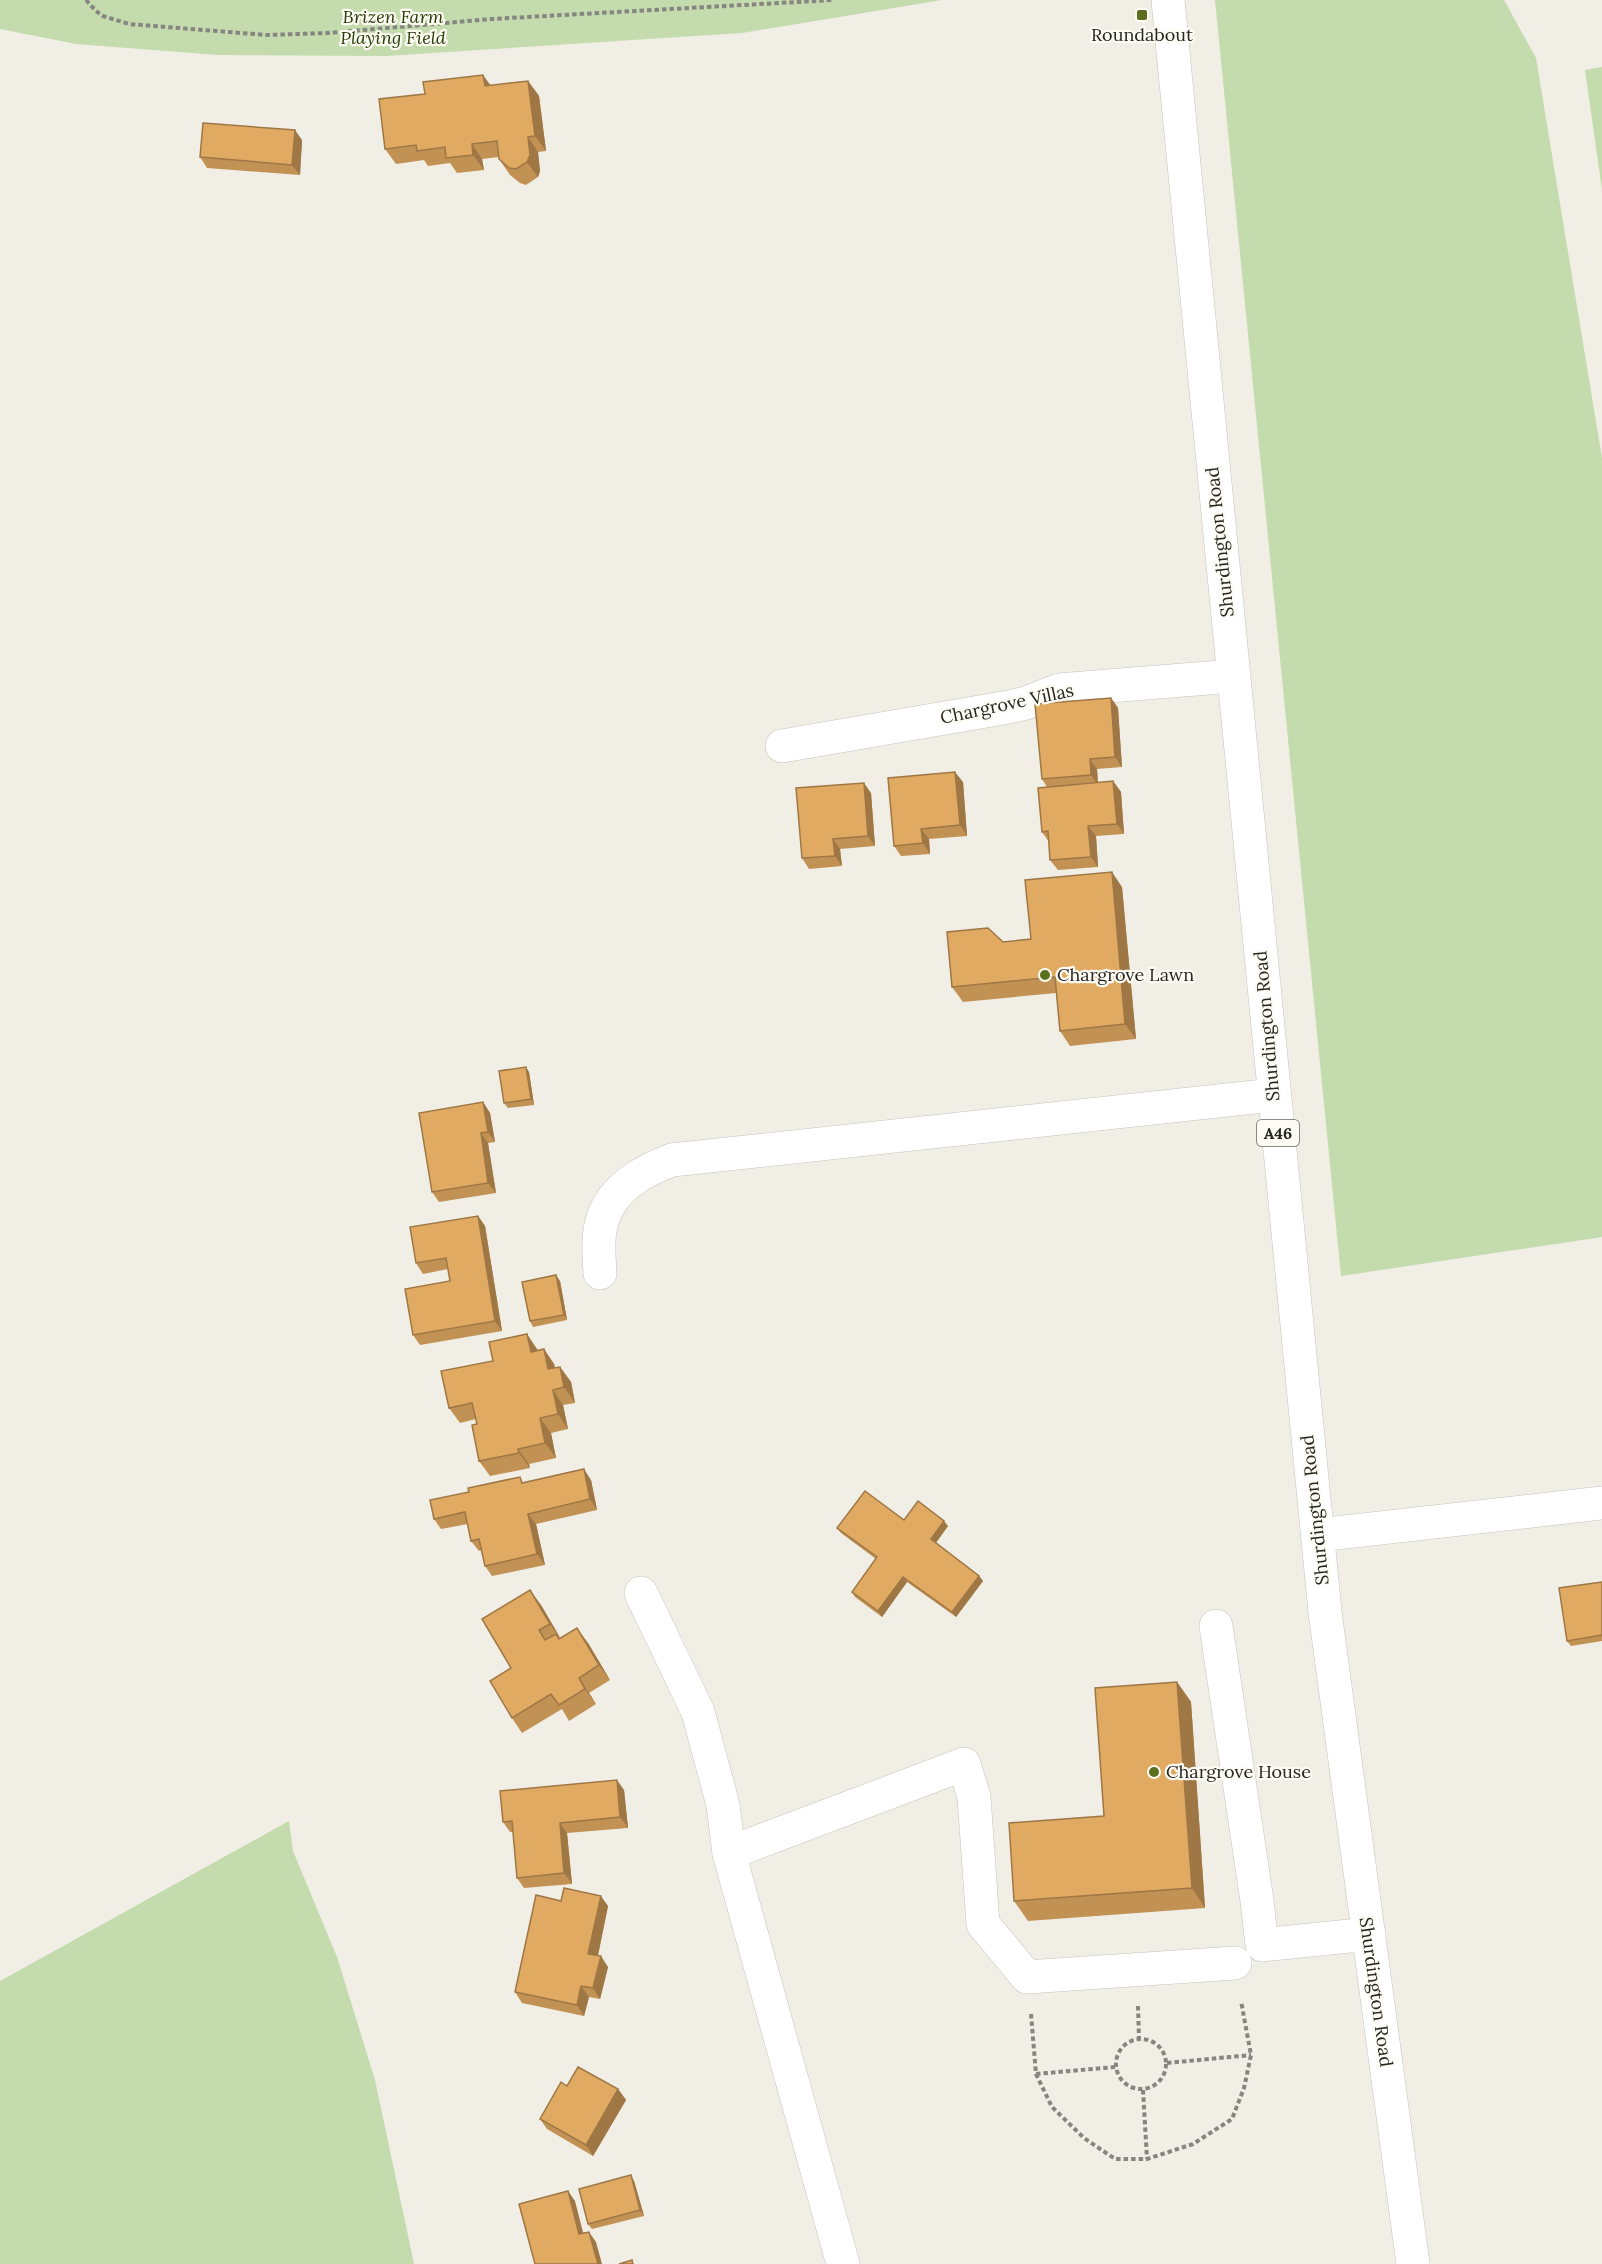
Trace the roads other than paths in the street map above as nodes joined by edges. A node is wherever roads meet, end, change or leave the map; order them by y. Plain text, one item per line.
1 (1168, 0) edge
2 (1233, 676) junction
3 (782, 746) dead end
4 (1274, 1095) junction
5 (600, 1273) dead end
6 (1602, 1503) edge
7 (1318, 1535) junction
8 (641, 1593) dead end
9 (1216, 1626) dead end
10 (729, 1853) junction
11 (1368, 1934) junction
12 (1234, 1963) road end
13 (843, 2264) edge
14 (1413, 2264) edge

1 - 2 main road, Shurdington Road / A46
2 - 3 main road, Chargrove Villas
2 - 4 main road, Shurdington Road / A46
4 - 5 main road
4 - 7 main road, Shurdington Road / A46
6 - 7 main road
7 - 11 main road, Shurdington Road / A46
8 - 10 main road
9 - 11 main road
10 - 12 main road
10 - 13 main road
11 - 14 main road, Shurdington Road / A46

